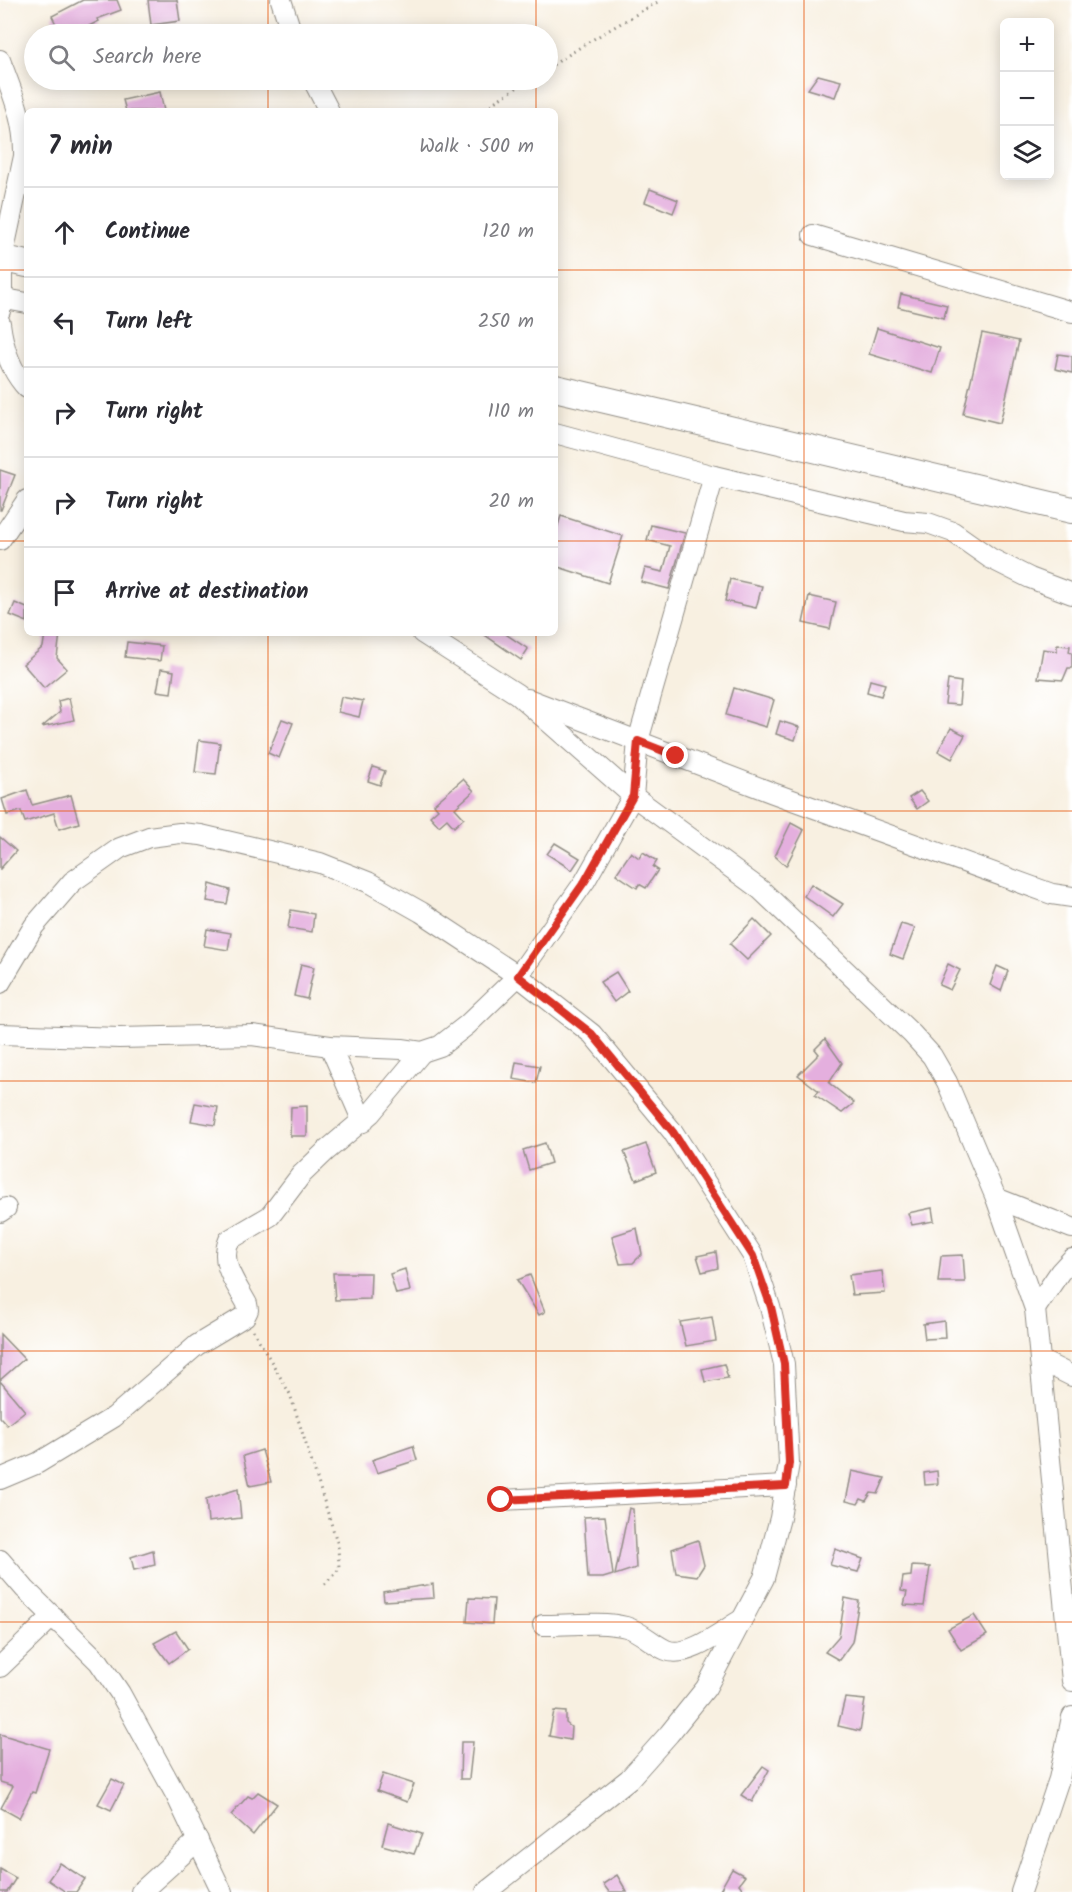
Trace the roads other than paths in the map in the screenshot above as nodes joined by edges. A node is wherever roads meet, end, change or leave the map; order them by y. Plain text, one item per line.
1 (281, 0) edge
2 (289, 24) edge
3 (0, 60) edge
4 (318, 90) edge
5 (327, 108) edge
6 (24, 133) edge
7 (24, 156) edge
8 (6, 214) edge
9 (813, 235) dead end
10 (1, 258) edge
11 (24, 263) edge
12 (1, 302) edge
13 (24, 303) edge
14 (1072, 312) edge
15 (0, 323) edge
16 (24, 383) edge
17 (558, 389) edge
18 (558, 434) edge
19 (714, 476) junction
20 (24, 504) edge
21 (1071, 506) edge
22 (0, 540) edge
23 (1072, 594) edge
24 (427, 636) edge
25 (517, 694) junction
26 (638, 741) junction
27 (633, 796) junction
28 (1072, 897) edge
29 (518, 976) junction
30 (0, 983) edge
31 (0, 1034) edge
32 (330, 1046) junction
33 (422, 1052) junction
34 (363, 1122) junction
35 (996, 1198) junction
36 (1072, 1228) edge
37 (1072, 1259) edge
38 (1035, 1309) junction
39 (1040, 1360) junction
40 (1072, 1376) edge
41 (0, 1479) edge
42 (786, 1486) junction
43 (501, 1500) dead end
44 (0, 1560) edge
45 (53, 1616) junction
46 (742, 1619) junction
47 (543, 1625) dead end
48 (0, 1667) edge
49 (1072, 1681) edge
50 (1072, 1717) edge
51 (1066, 1776) edge
52 (198, 1840) junction
53 (141, 1892) edge
54 (222, 1892) edge
55 (486, 1892) edge
56 (1021, 1892) edge

1 - 2 street
3 - 6 street
4 - 5 street
7 - 8 street
8 - 10 street
9 - 14 street
10 - 11 main road
10 - 12 street
12 - 13 street
15 - 16 street
17 - 21 main road
18 - 19 street
19 - 23 street
19 - 26 street
20 - 22 street
24 - 25 street
25 - 26 street
25 - 27 street
26 - 27 street
26 - 28 street
27 - 29 street
27 - 35 street
29 - 30 street
29 - 33 street
29 - 42 street
31 - 32 street
32 - 33 street
32 - 34 street
33 - 34 street
34 - 41 street
35 - 36 street
35 - 38 street
37 - 38 street
38 - 39 street
39 - 40 street
39 - 49 street
42 - 43 street
42 - 46 street
44 - 45 street
45 - 48 street
45 - 52 street
46 - 47 street
46 - 55 street
50 - 51 street
51 - 56 street
52 - 53 street
52 - 54 street

